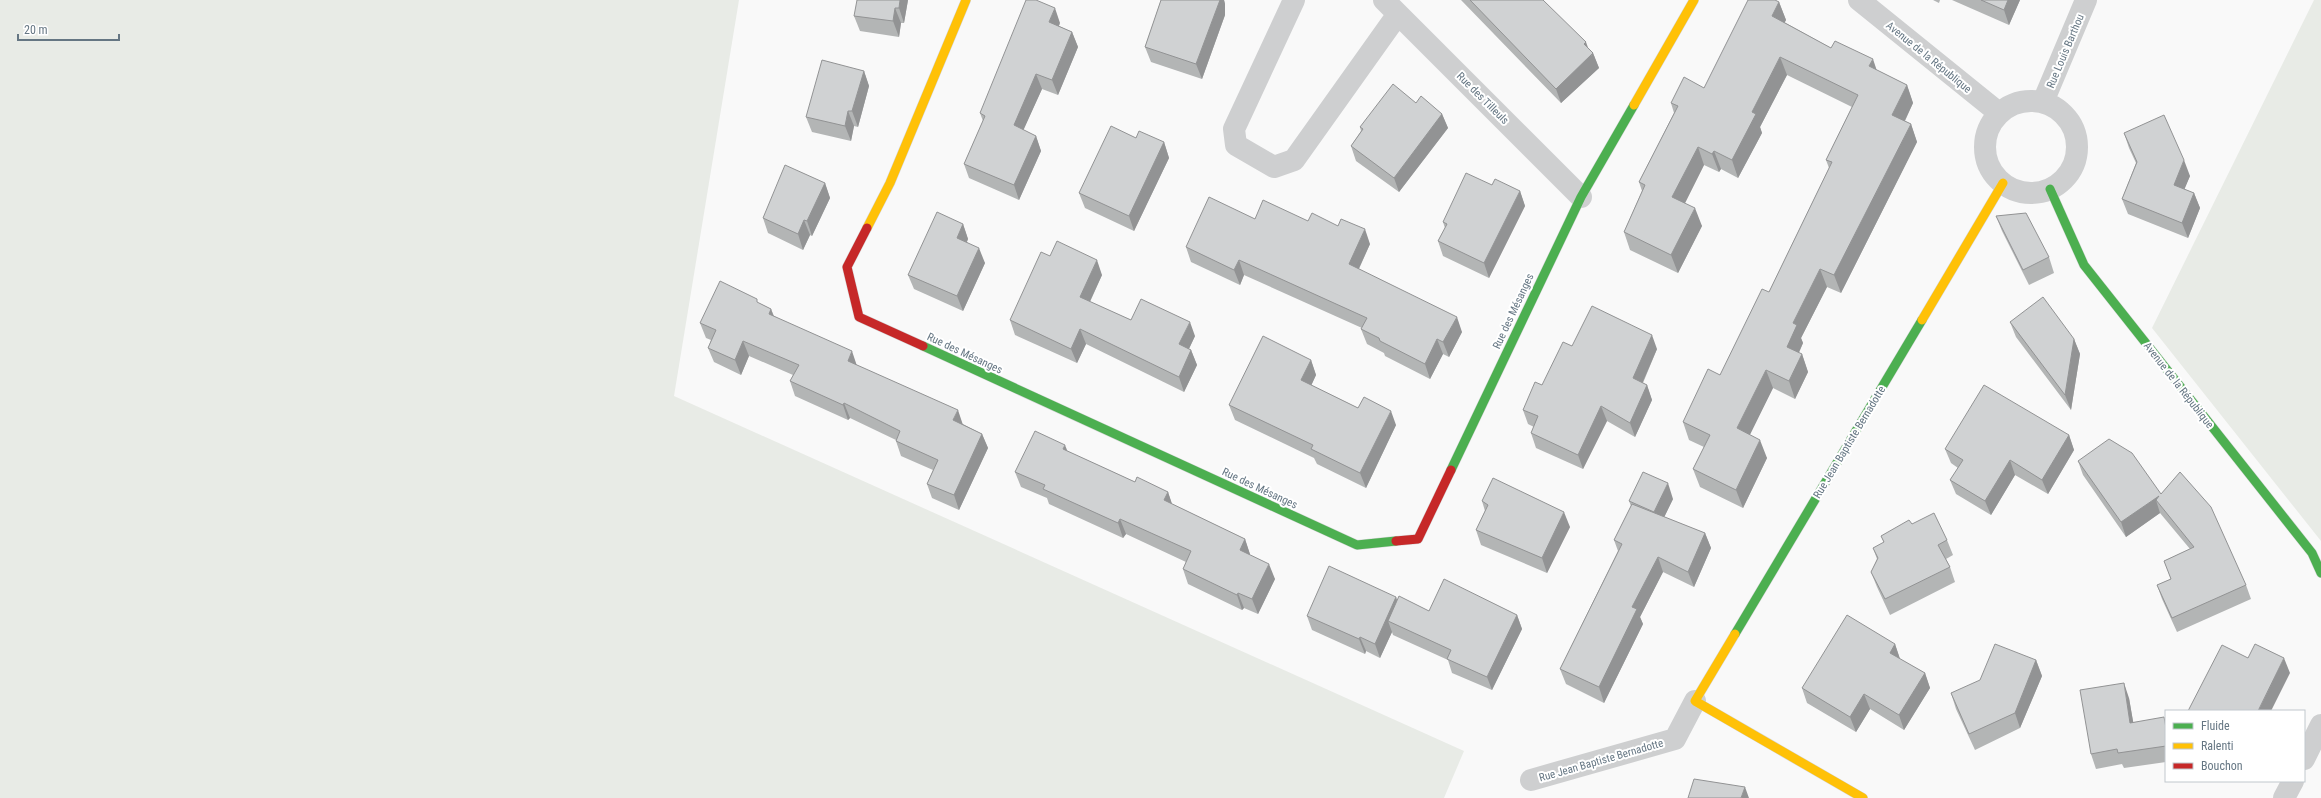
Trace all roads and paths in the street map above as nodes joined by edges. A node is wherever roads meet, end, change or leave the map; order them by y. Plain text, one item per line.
1 (966, 0) edge
2 (1294, 0) edge
3 (1694, 0) edge
4 (1859, 0) edge
5 (2086, 0) edge
6 (1391, 7) edge
7 (2043, 102) junction
8 (1999, 113) junction
9 (2002, 183) junction
10 (2050, 189) junction
11 (1581, 197) junction
12 (2321, 573) edge
13 (1695, 701) junction
14 (2321, 725) edge
15 (2305, 757) edge
16 (1531, 780) dead end
17 (2292, 782) edge
18 (1863, 798) edge
19 (2284, 798) edge

1 - 11 street, Rue des Mésanges
2 - 6 street
3 - 11 street, Rue des Mésanges
4 - 8 street, Avenue de la République
5 - 7 street, Rue Louis Barthou
6 - 11 street, Rue des Tilleuls
7 - 8 street
7 - 10 street
8 - 9 street
9 - 10 street
9 - 13 street, Rue Jean Baptiste Bernadotte
10 - 12 street, Avenue de la République
13 - 16 street, Rue Jean Baptiste Bernadotte
13 - 18 street
14 - 15 street
17 - 19 street

